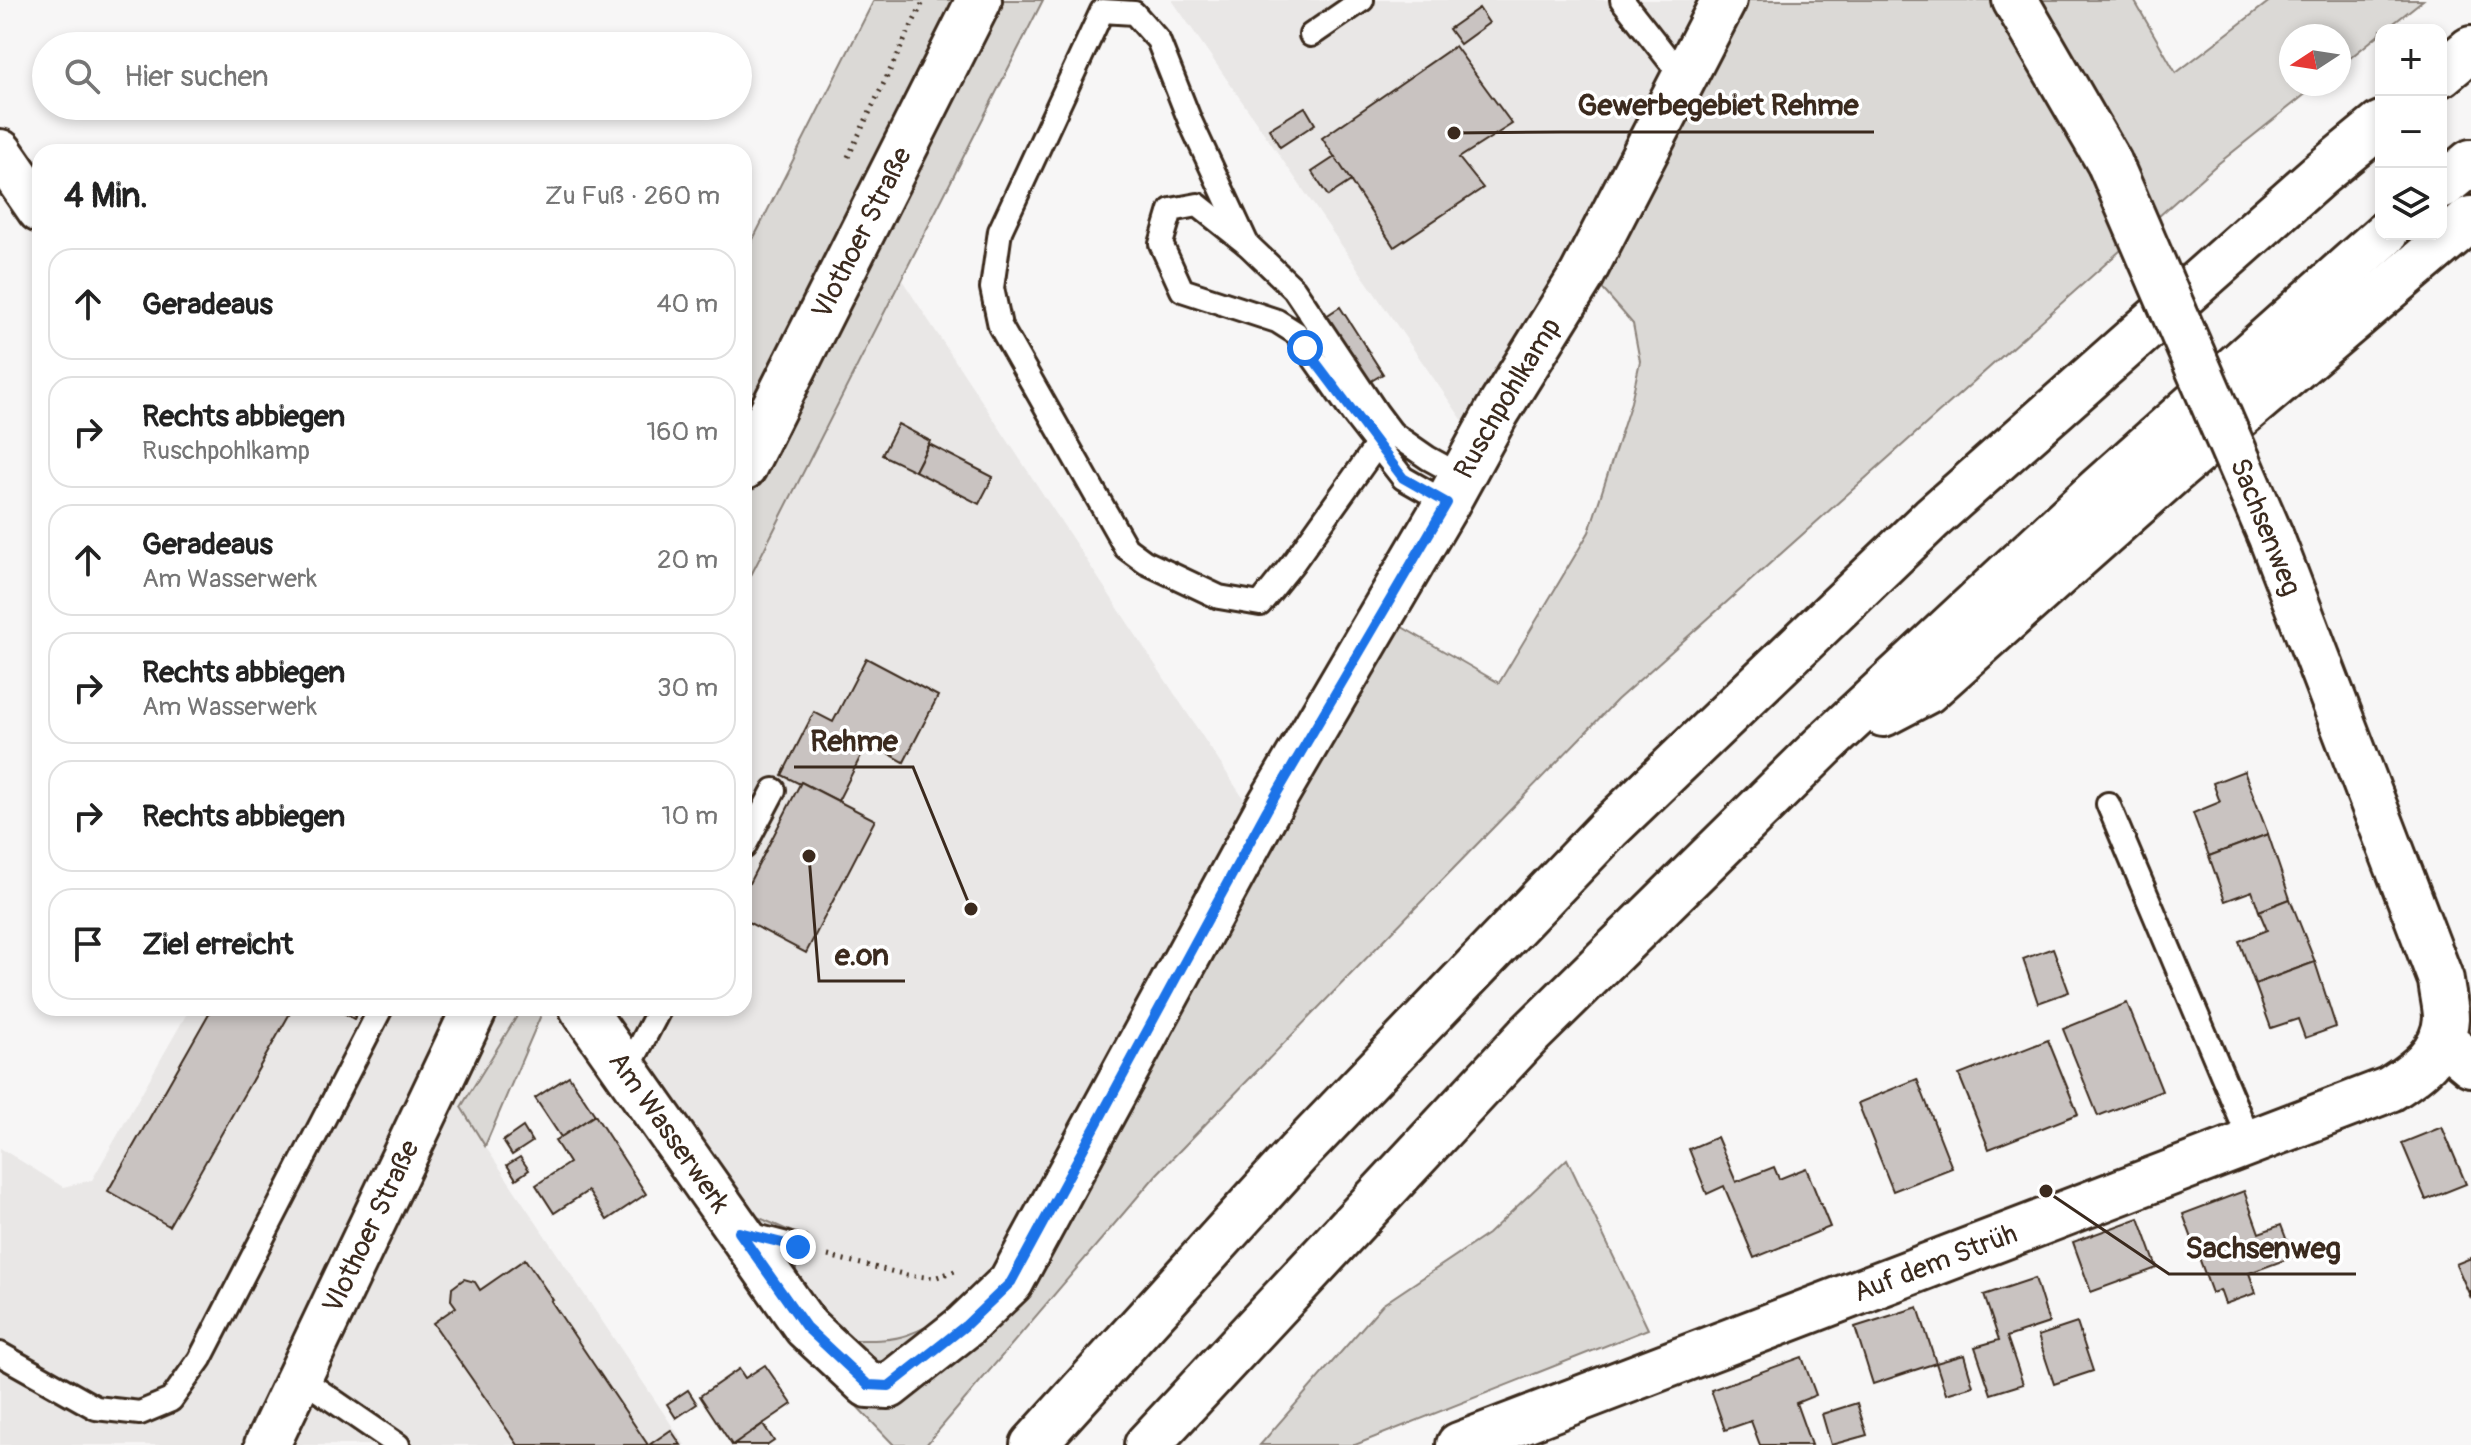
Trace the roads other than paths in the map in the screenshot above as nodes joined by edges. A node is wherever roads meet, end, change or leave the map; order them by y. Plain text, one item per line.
1 (979, 0) edge
2 (1362, 0) edge
3 (1622, 0) edge
4 (2015, 0) edge
5 (1719, 3) edge
6 (1311, 35) dead end
7 (2471, 49) edge
8 (2447, 69) edge
9 (1683, 78) junction
10 (2375, 129) edge
11 (0, 152) edge
12 (2471, 162) edge
13 (2447, 182) edge
14 (32, 198) edge
15 (2471, 219) edge
16 (2378, 240) edge
17 (1247, 244) junction
18 (1385, 439) junction
19 (752, 451) edge
20 (1454, 490) junction
21 (1824, 745) junction
22 (774, 790) dead end
23 (2108, 804) dead end
24 (752, 832) edge
25 (377, 1016) edge
26 (471, 1016) edge
27 (588, 1016) edge
28 (656, 1016) edge
29 (2456, 1052) edge
30 (627, 1071) junction
31 (2251, 1143) junction
32 (739, 1232) junction
33 (798, 1247) road end
34 (965, 1326) joint
35 (0, 1354) edge
36 (299, 1377) junction
37 (267, 1445) edge
38 (398, 1445) edge
39 (1033, 1445) edge
40 (1147, 1445) edge
41 (1459, 1445) edge

1 - 19 main road, Vlothoer Straße
2 - 6 lane
3 - 9 lane
4 - 29 main road, Sachsenweg, bridge
5 - 9 main road, Ruschpohlkamp
7 - 8 main road
9 - 20 main road, Ruschpohlkamp
10 - 39 main road
11 - 14 main road
12 - 13 main road
15 - 21 main road
16 - 21 main road
17 - 18 lane
17 - 18 lane
17 - 18 lane
18 - 20 lane
18 - 20 lane
20 - 34 main road, Ruschpohlkamp
21 - 40 main road
22 - 24 lane
23 - 31 lane
25 - 35 lane
26 - 36 main road, Vlothoer Straße
27 - 30 main road, Am Wasserwerk
28 - 30 lane
29 - 31 main road, Auf dem Strüh
30 - 32 main road, Am Wasserwerk
31 - 41 main road, Auf dem Strüh
32 - 33 lane
32 - 34 main road, Am Wasserwerk
36 - 37 main road, Vlothoer Straße
36 - 38 lane

